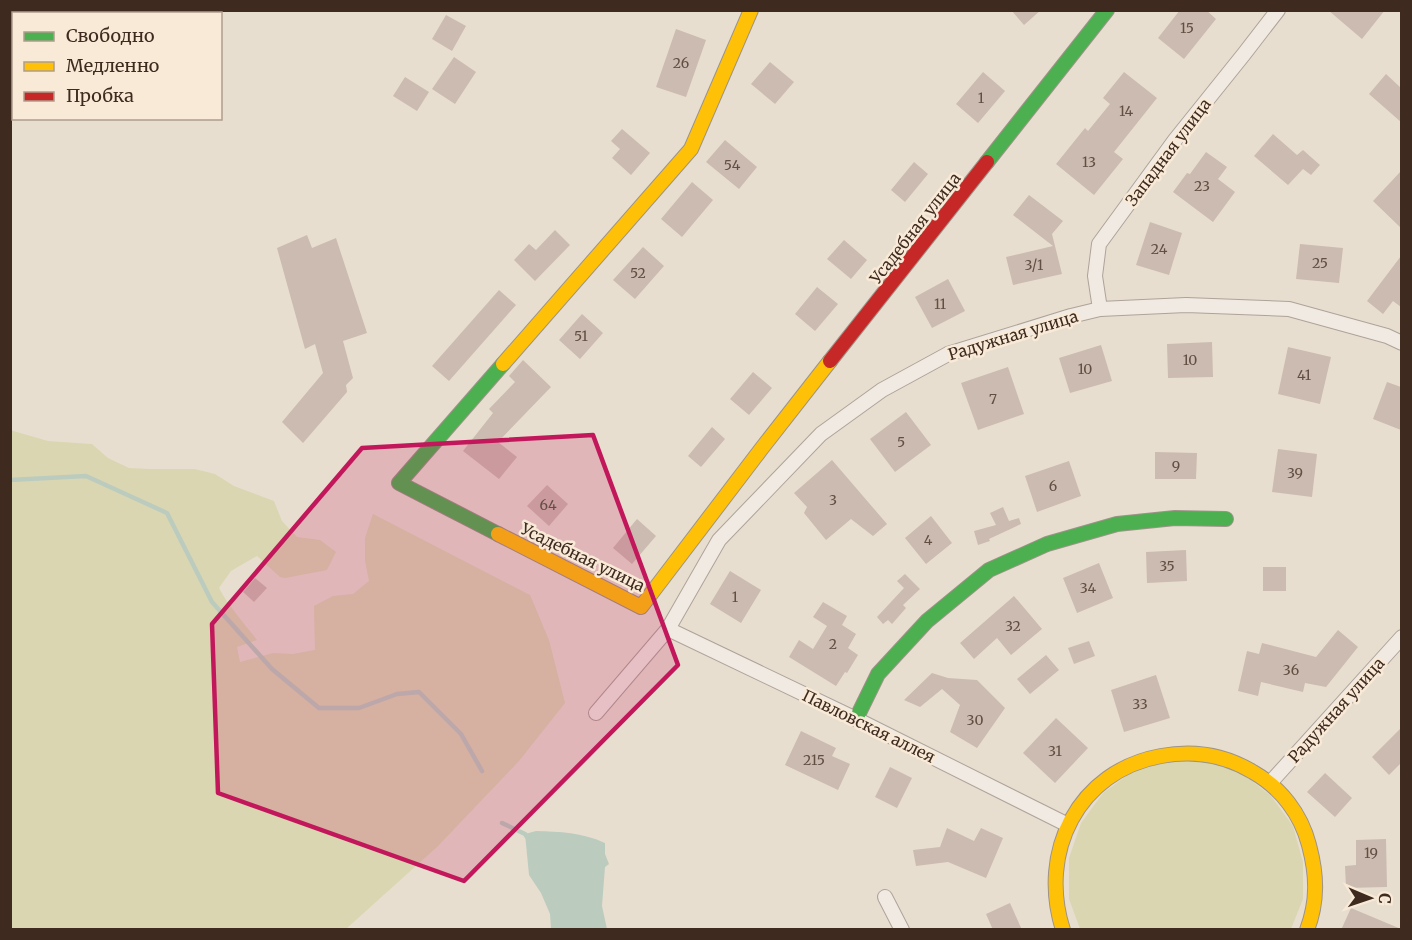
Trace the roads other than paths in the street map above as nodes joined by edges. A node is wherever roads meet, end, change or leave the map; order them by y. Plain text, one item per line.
1 (751, 10) edge
2 (1107, 10) edge
3 (1278, 10) edge
4 (1100, 309) junction
5 (1401, 343) edge
6 (1226, 519) dead end
7 (668, 629) junction
8 (1401, 637) edge
9 (596, 713) dead end
10 (856, 719) junction
11 (1270, 783) junction
12 (1068, 825) junction
13 (885, 897) dead end
14 (902, 930) edge
15 (1064, 930) edge
16 (1307, 930) edge

1 - 2 street, Усадебная улица
3 - 4 street, Западная улица
4 - 5 street, Радужная улица
4 - 7 street, Радужная улица
6 - 10 street
7 - 9 street, Радужная улица
7 - 10 street, Павловская аллея
8 - 11 street, Радужная улица
10 - 12 street, Павловская аллея
11 - 12 street
11 - 16 street
12 - 15 street
13 - 14 street

